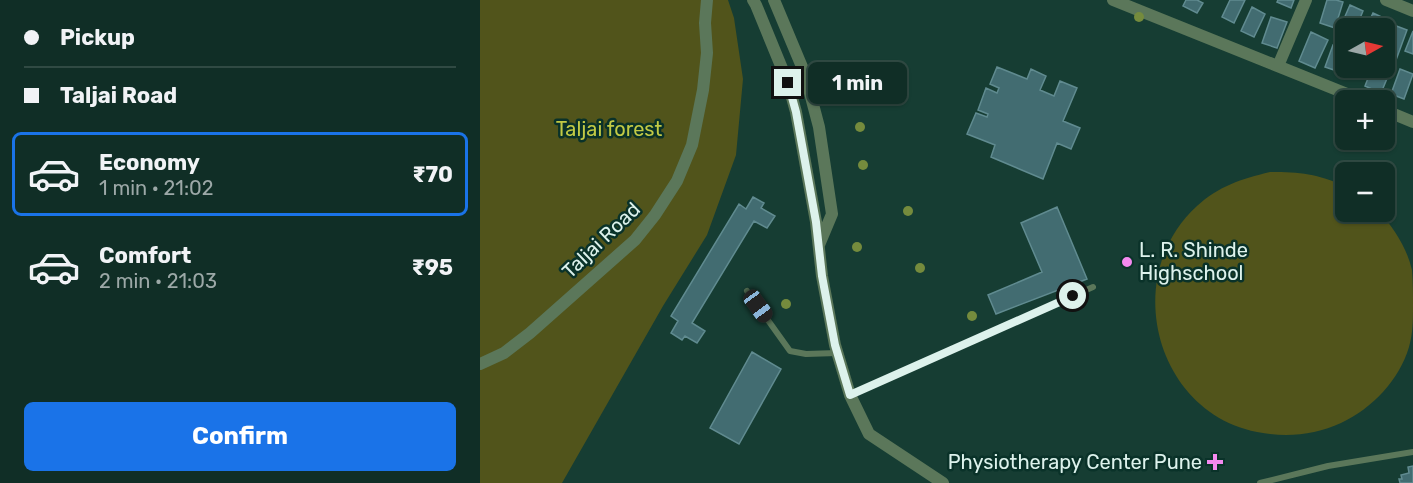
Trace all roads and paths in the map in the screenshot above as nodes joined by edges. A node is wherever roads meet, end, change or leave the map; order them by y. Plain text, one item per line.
1 (707, 0) edge
2 (753, 0) edge
3 (774, 0) edge
4 (1113, 0) edge
5 (1306, 0) edge
6 (1386, 0) edge
7 (1413, 11) edge
8 (1278, 66) junction
9 (1337, 90) edge
10 (1395, 115) edge
11 (1413, 122) edge
12 (818, 246) junction
13 (1094, 286) dead end
14 (747, 291) dead end
15 (837, 353) junction
16 (480, 364) edge
17 (850, 395) junction
18 (1413, 452) edge
19 (944, 483) edge
20 (1260, 483) edge

1 - 16 street, Taljai Road
2 - 12 street
3 - 12 street
4 - 8 street
5 - 8 street
6 - 7 street
8 - 9 street
10 - 11 street
12 - 15 street
13 - 17 lane
14 - 15 lane
15 - 17 street
17 - 19 street
18 - 20 lane

